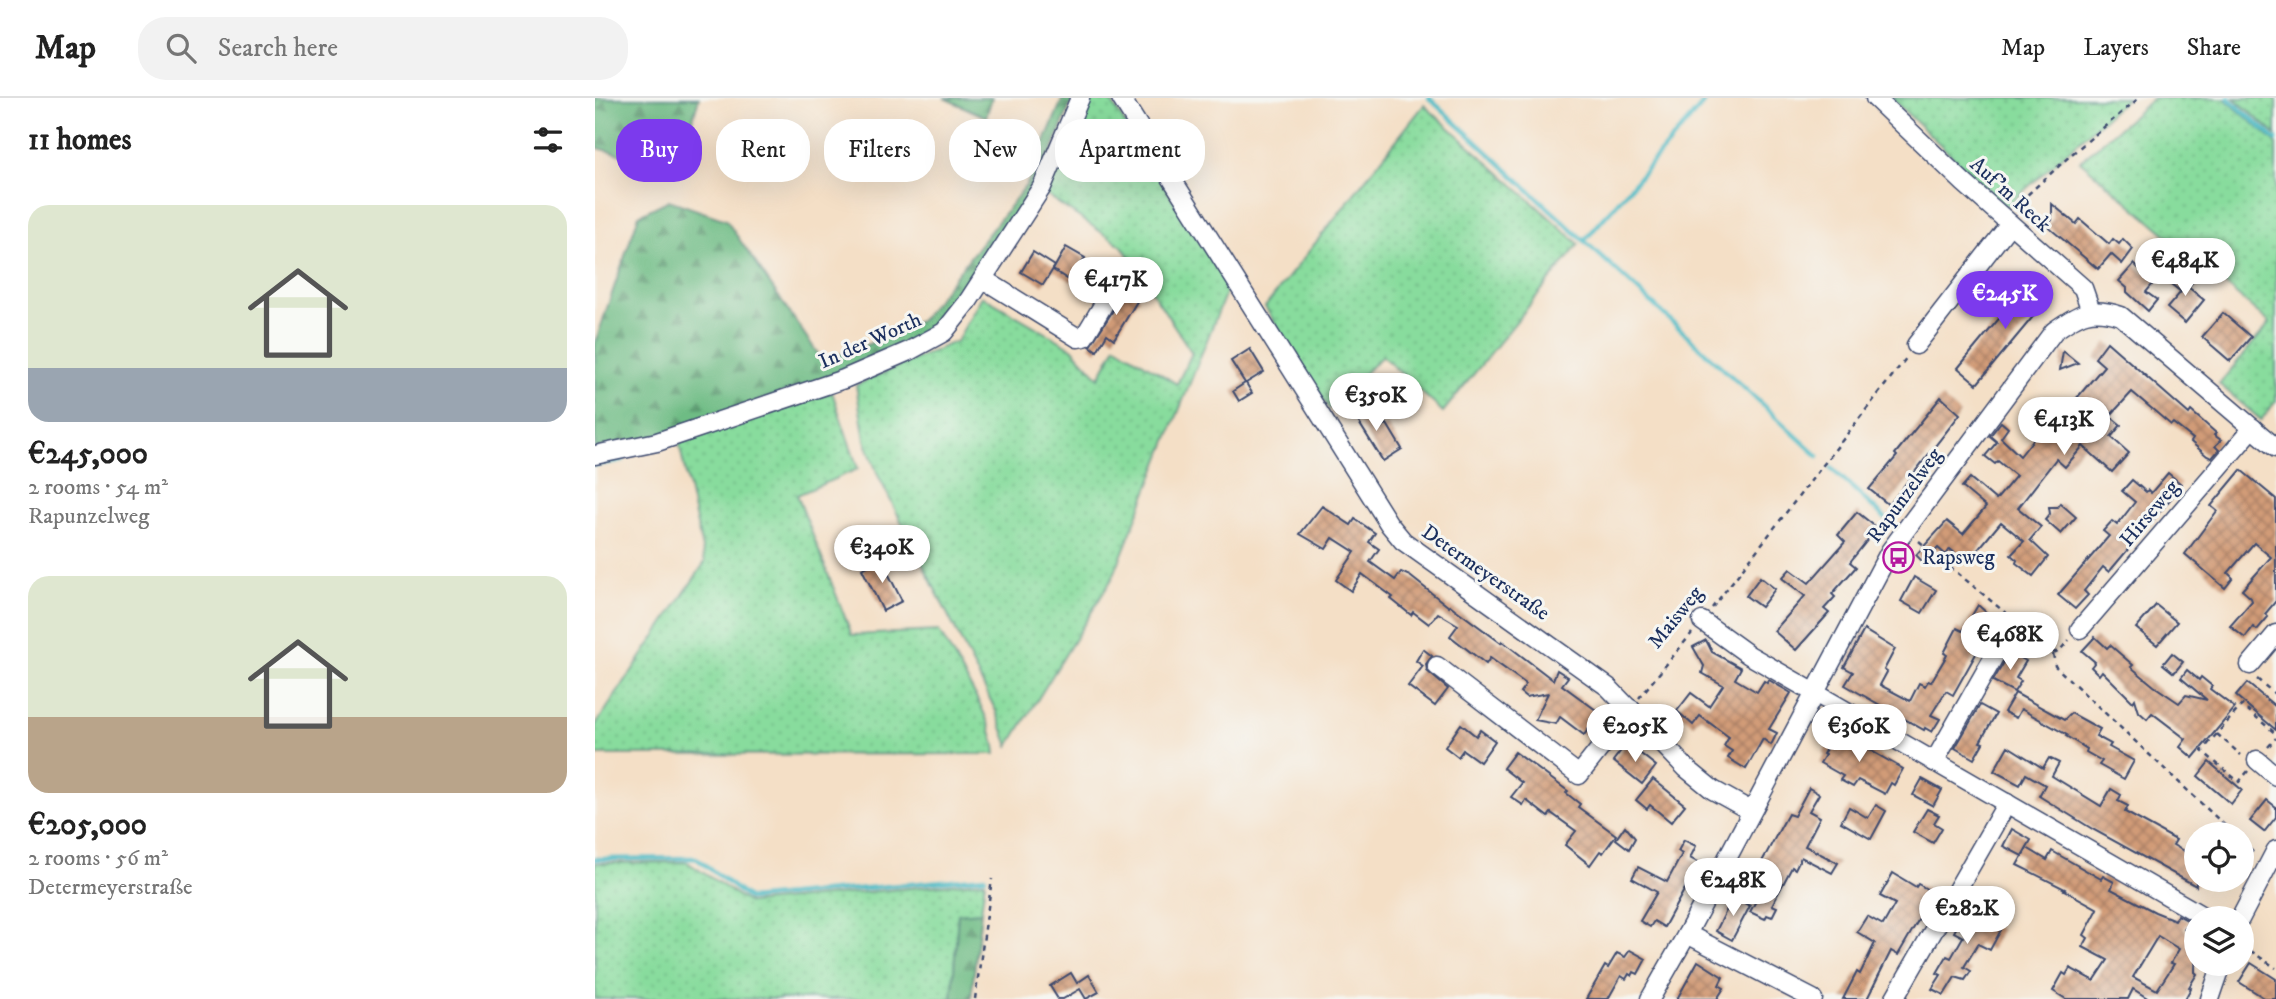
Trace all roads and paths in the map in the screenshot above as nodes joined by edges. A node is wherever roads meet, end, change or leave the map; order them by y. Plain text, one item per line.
1 (1080, 98) edge
2 (1121, 98) edge
3 (1875, 98) edge
4 (2139, 98) edge
5 (2006, 220) junction
6 (983, 279) junction
7 (1108, 297) dead end
8 (2091, 311) junction
9 (1916, 345) joint
10 (2253, 428) junction
11 (2276, 448) edge
12 (595, 455) edge
13 (1905, 530) junction
14 (1702, 621) junction
15 (2080, 629) joint
16 (2008, 632) dead end
17 (2276, 634) edge
18 (2053, 653) junction
19 (2251, 665) joint
20 (1437, 666) dead end
21 (1814, 692) junction
22 (2276, 695) edge
23 (1630, 709) junction
24 (2217, 734) junction
25 (2276, 736) edge
26 (1934, 762) junction
27 (2255, 763) junction
28 (2276, 776) edge
29 (2007, 803) junction
30 (1751, 811) junction
31 (2221, 822) edge
32 (2276, 850) edge
33 (992, 879) dead end
34 (2185, 906) edge
35 (2247, 906) edge
36 (1687, 934) junction
37 (2254, 953) edge
38 (2276, 968) edge
39 (2218, 976) edge
40 (975, 999) edge
41 (1650, 999) edge
42 (1813, 999) edge
43 (1894, 999) edge
44 (2210, 999) edge

1 - 6 street, In der Worth
2 - 23 street, Determeyerstraße
3 - 5 street, Auf'm Reck
4 - 5 path
5 - 8 street, Auf'm Reck
5 - 9 street
6 - 7 street
6 - 12 street, In der Worth
8 - 10 street
8 - 13 street, Rapunzelweg
9 - 14 path, Maisweg
10 - 11 street
10 - 15 street, Hirseweg
13 - 18 path
13 - 21 street, Rapunzelweg
14 - 21 street
14 - 23 path, Maisweg
15 - 18 path
16 - 26 street
17 - 19 street
18 - 31 path
19 - 22 path
20 - 23 street
21 - 26 street
21 - 30 street, Rapunzelweg
23 - 30 street, Determeyerstraße
24 - 25 path
24 - 27 path
24 - 27 path
25 - 27 path
26 - 29 street
27 - 28 street
29 - 34 street
29 - 43 street
30 - 36 street
32 - 35 street
33 - 40 path
36 - 41 street
36 - 42 street
37 - 38 path
39 - 44 street

